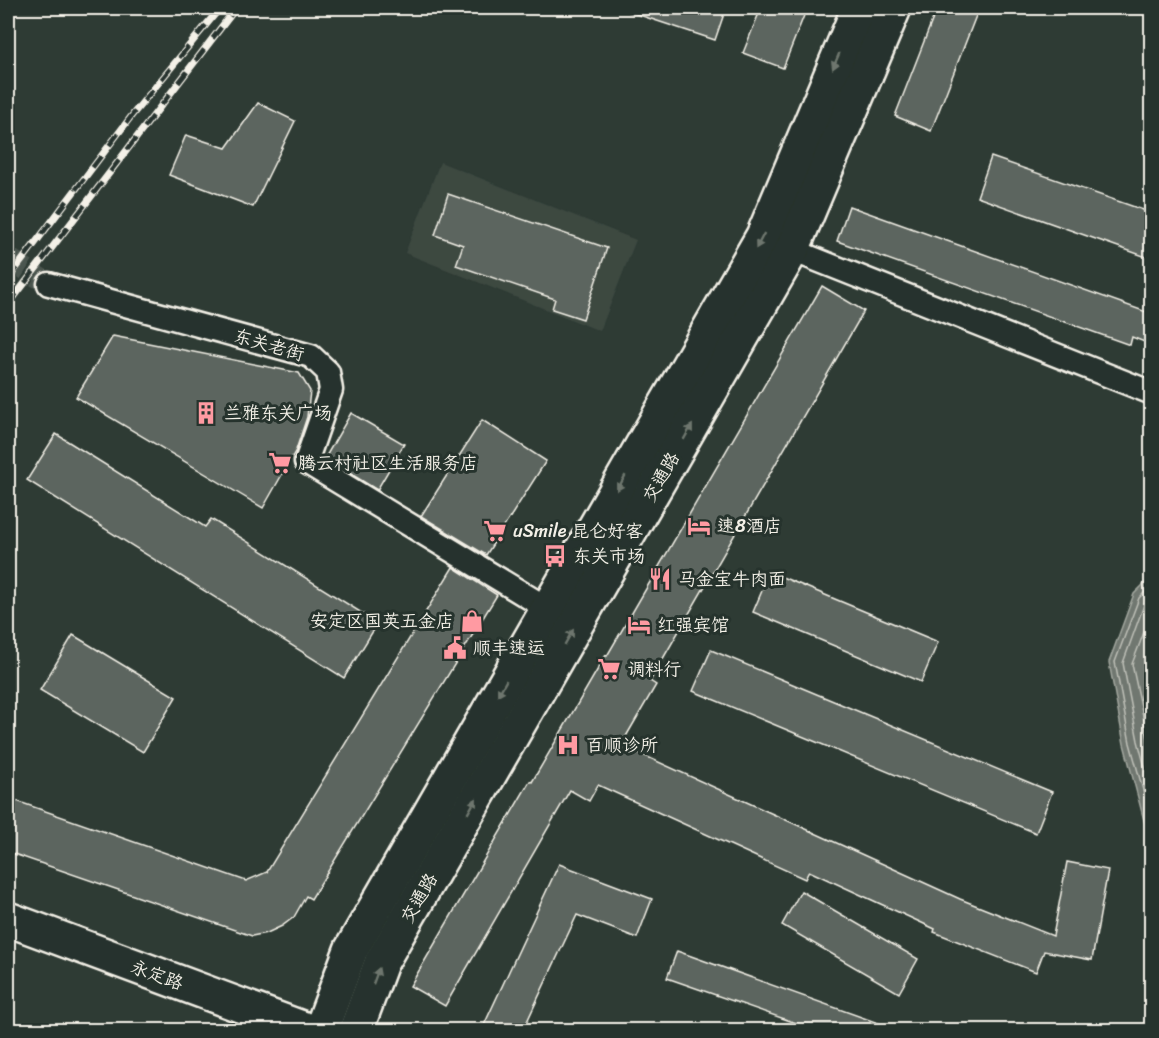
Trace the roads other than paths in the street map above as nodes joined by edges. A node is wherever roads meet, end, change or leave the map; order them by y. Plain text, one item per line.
1 (859, 8) edge
2 (894, 8) edge
3 (792, 250) junction
4 (49, 284) tunnel mouth
5 (1152, 393) edge
6 (548, 609) junction
7 (8, 919) edge
8 (307, 1030) edge
9 (321, 1030) edge
10 (356, 1030) edge

1 -> 6 main road, 交通路
2 - 3 main road, 交通路
3 - 5 street
10 -> 3 main road, 交通路
4 - 6 street, 东关老街
6 -> 9 main road, 交通路
7 - 8 main road, 永定路

